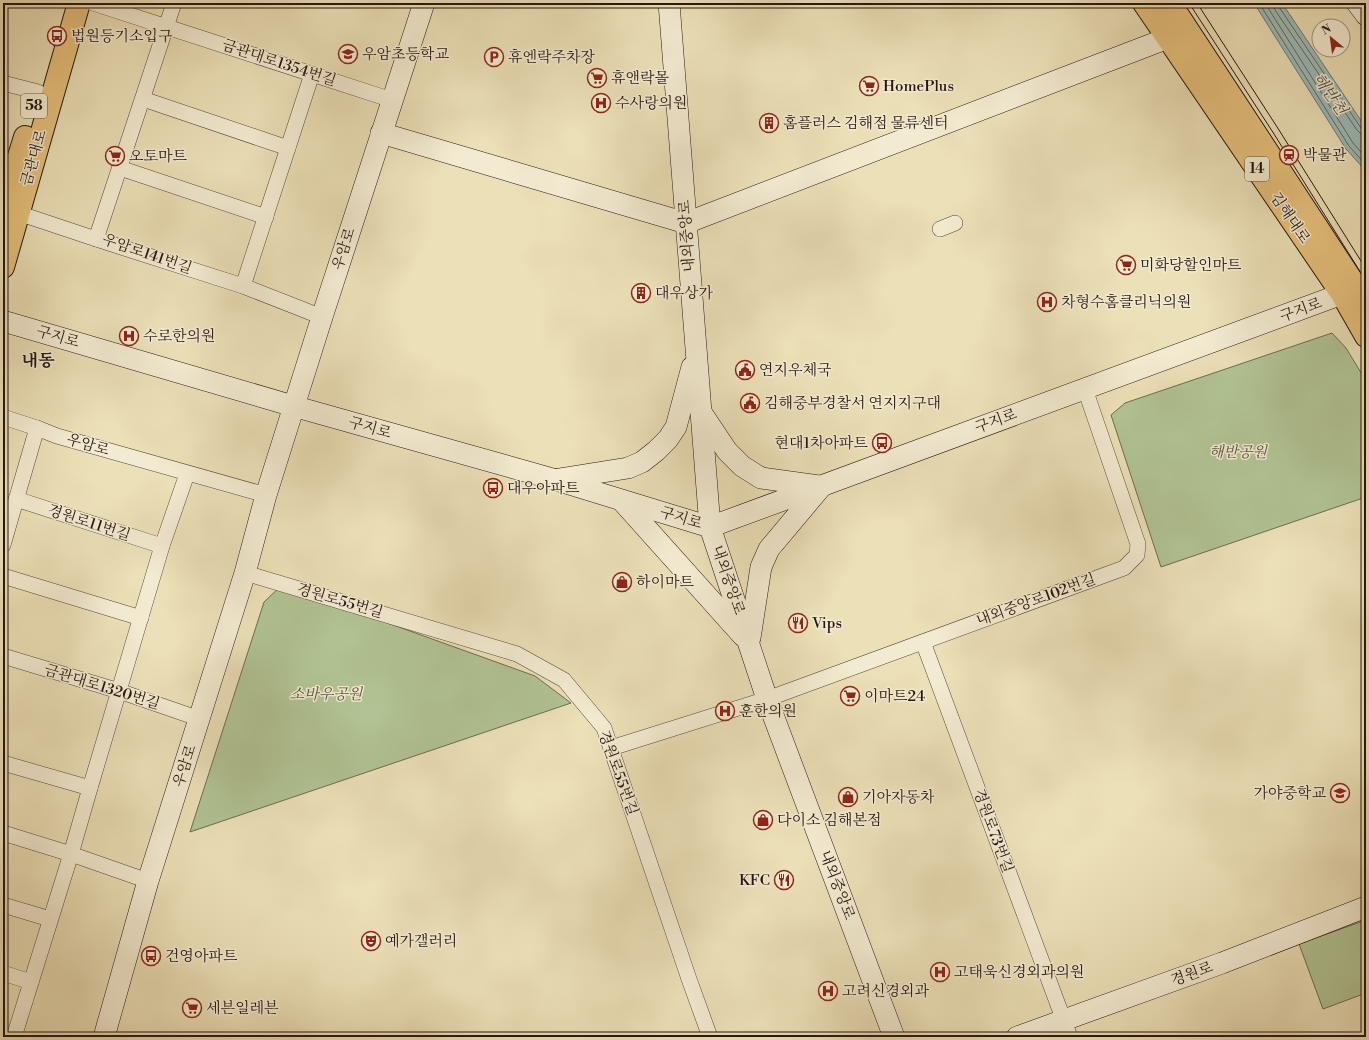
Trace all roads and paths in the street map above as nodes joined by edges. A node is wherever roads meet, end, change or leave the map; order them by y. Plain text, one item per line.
1 (63, 3) edge
2 (79, 3) edge
3 (93, 3) edge
4 (174, 3) edge
5 (424, 3) edge
6 (669, 3) edge
7 (1144, 3) edge
8 (1170, 3) edge
9 (1357, 3) edge
10 (1366, 15) edge
11 (167, 26) junction
12 (1168, 38) junction
13 (312, 74) junction
14 (3, 83) edge
15 (38, 92) junction
16 (143, 99) junction
17 (392, 100) junction
18 (382, 133) junction
19 (288, 148) junction
20 (120, 168) junction
21 (7, 207) edge
22 (266, 217) junction
23 (686, 223) junction
24 (955, 223) dead end
25 (940, 229) dead end
26 (96, 239) junction
27 (3, 267) edge
28 (243, 286) junction
29 (1358, 292) edge
30 (322, 317) junction
31 (3, 321) edge
32 (1366, 336) edge
33 (696, 353) junction
34 (1085, 389) junction
35 (293, 406) junction
36 (701, 412) junction
37 (3, 417) edge
38 (37, 428) junction
39 (187, 474) junction
40 (553, 480) junction
41 (822, 486) junction
42 (266, 495) junction
43 (16, 500) junction
44 (622, 500) junction
45 (710, 527) junction
46 (3, 545) edge
47 (162, 546) junction
48 (245, 573) junction
49 (3, 576) edge
50 (141, 618) junction
51 (923, 642) junction
52 (749, 643) junction
53 (3, 656) edge
54 (119, 691) junction
55 (767, 699) junction
56 (200, 719) junction
57 (611, 748) junction
58 (3, 763) edge
59 (90, 788) junction
60 (3, 833) edge
61 (71, 854) junction
62 (148, 881) junction
63 (3, 905) edge
64 (1366, 907) edge
65 (50, 919) junction
66 (3, 973) edge
67 (31, 982) junction
68 (1067, 1029) edge
69 (14, 1037) edge
70 (104, 1037) edge
71 (710, 1037) edge
72 (894, 1037) edge
73 (1017, 1037) edge

1 - 15 main road, 금관대로 / 58
2 - 21 main road, 금관대로
3 - 11 street, 금관대로1354번길
4 - 11 street
5 - 17 street, 우암로
6 - 23 street, 내외중앙로
7 - 12 main road, 김해대로 / 14
8 - 29 main road, 김해대로
9 - 10 street
11 - 13 street, 금관대로1354번길
11 - 16 street, 우암로141번길
12 - 23 street
12 - 29 main road, 김해대로 / 14
13 - 17 street, 금관대로1354번길
13 - 19 street
14 - 15 street
15 - 21 main road, 금관대로 / 58
16 - 19 street
16 - 20 street, 우암로141번길
17 - 18 street, 우암로
18 - 23 street
18 - 30 street, 우암로
19 - 22 street
20 - 22 street
20 - 26 street, 우암로141번길
21 - 26 street
21 - 27 main road, 금관대로
22 - 28 street
23 - 33 street, 내외중앙로
24 - 25 street
26 - 28 street, 우암로141번길
28 - 30 street, 우암로141번길
29 - 32 main road, 김해대로 / 14
29 - 34 street, 구지로
30 - 35 street, 우암로
31 - 35 street, 구지로
33 - 36 street, 내외중앙로
33 - 40 street
34 - 41 street, 구지로
34 - 51 street, 내외중앙로102번길
35 - 40 street, 구지로
35 - 42 street, 우암로
36 - 41 street
36 - 45 street, 내외중앙로
37 - 38 street, 우암로
38 - 39 street, 우암로
38 - 43 street
39 - 42 street, 우암로
39 - 47 street
40 - 44 street, 구지로
41 - 45 street, 구지로
41 - 52 street
42 - 48 street, 우암로
43 - 46 street
43 - 47 street, 경원로11번길
44 - 45 street, 구지로
44 - 52 street
45 - 52 street, 내외중앙로
47 - 50 street
48 - 56 street, 우암로
48 - 57 street, 경원로55번길
49 - 50 street
50 - 54 street
51 - 55 street, 내외중앙로102번길
51 - 68 street, 경원로73번길
52 - 55 street, 내외중앙로
53 - 54 street, 금관대로1320번길
54 - 56 street, 금관대로1320번길
54 - 59 street
55 - 57 street, 내외중앙로102번길
55 - 72 street, 내외중앙로
56 - 62 street, 우암로
57 - 71 street, 경원로55번길
58 - 59 street
59 - 61 street
60 - 61 street
61 - 62 street
61 - 65 street
62 - 70 street, 우암로
63 - 65 street
64 - 68 street, 경원로
65 - 67 street
66 - 67 street
67 - 69 street
68 - 73 street, 경원로

